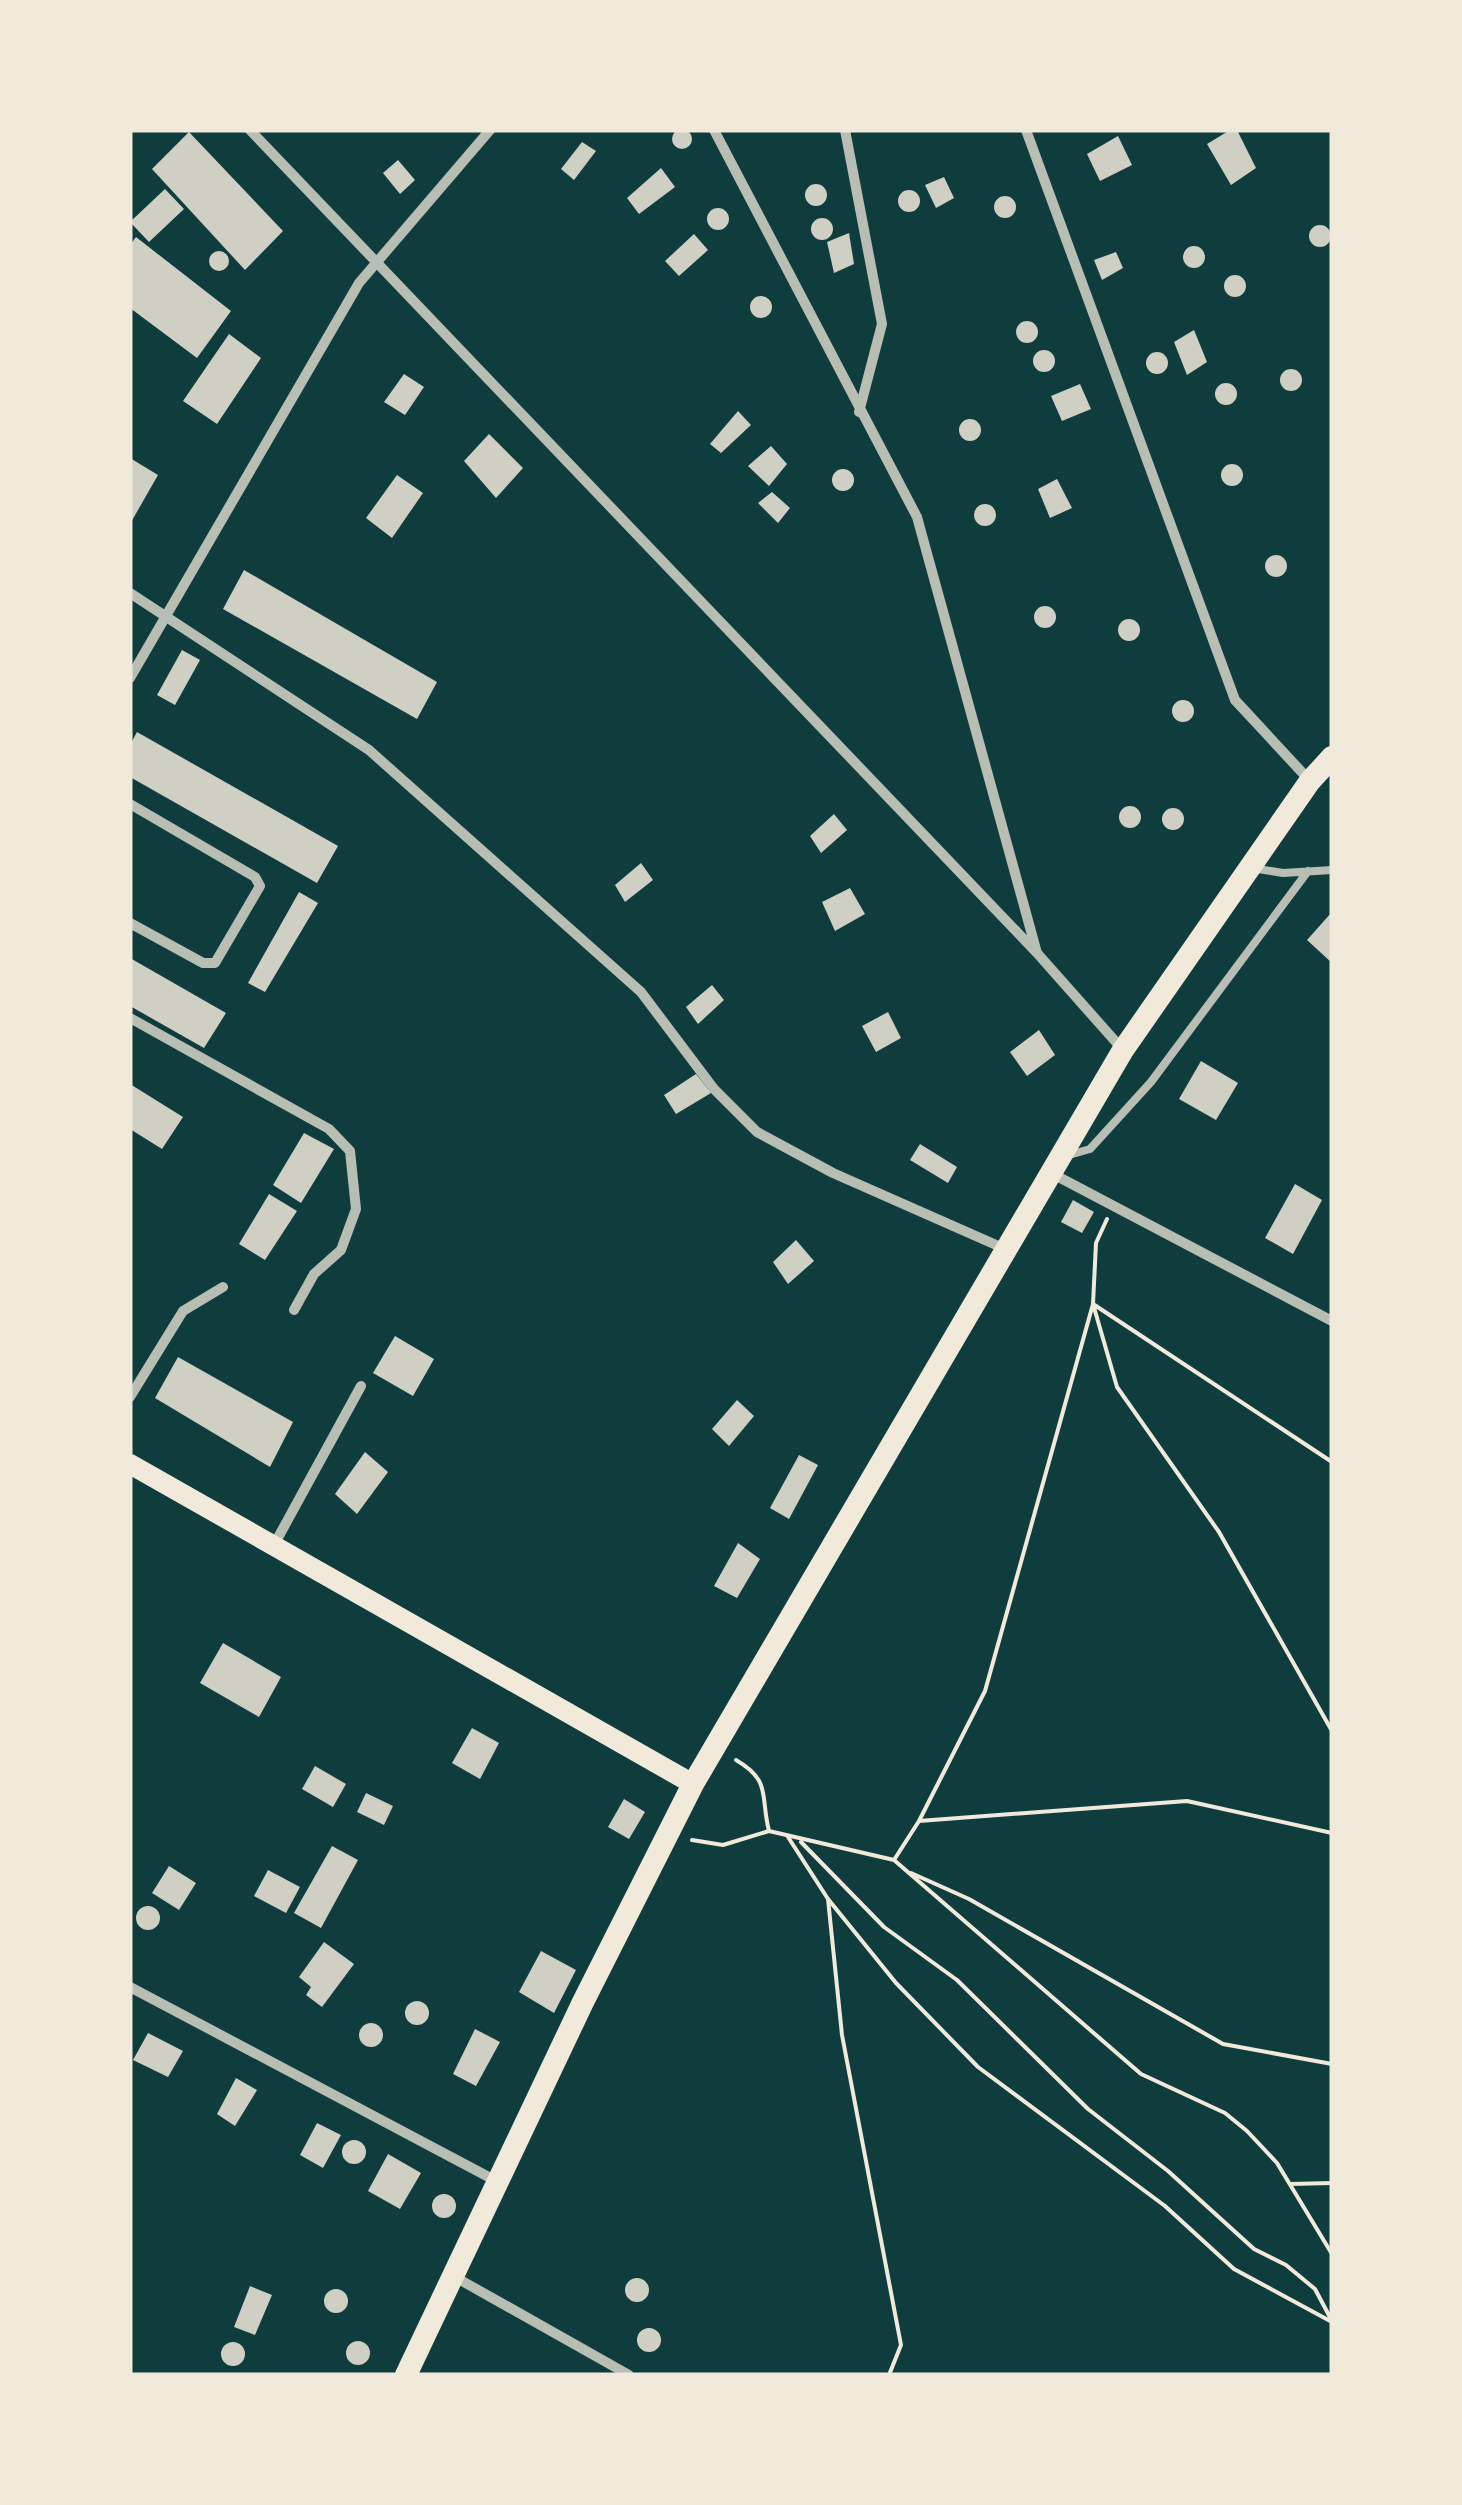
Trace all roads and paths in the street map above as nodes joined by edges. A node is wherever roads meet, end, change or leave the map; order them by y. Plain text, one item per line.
1 (250, 130) edge
2 (490, 130) edge
3 (714, 130) edge
4 (845, 130) edge
5 (1026, 130) edge
6 (377, 266) junction
7 (859, 412) junction
8 (130, 593) edge
9 (167, 614) junction
10 (130, 678) edge
11 (1324, 770) edge
12 (130, 804) edge
13 (1250, 868) junction
14 (1332, 870) edge
15 (1308, 871) junction
16 (130, 923) edge
17 (1036, 953) junction
18 (130, 1018) edge
19 (1123, 1050) junction
20 (1054, 1165) junction
21 (1114, 1206) junction
22 (1003, 1248) junction
23 (223, 1288) dead end
24 (1093, 1304) junction
25 (294, 1310) dead end
26 (1332, 1320) edge
27 (361, 1386) dead end
28 (130, 1397) edge
29 (1332, 1462) edge
30 (130, 1464) edge
31 (274, 1545) junction
32 (1332, 1732) edge
33 (715, 1747) junction
34 (693, 1784) junction
35 (920, 1822) junction
36 (768, 1831) junction
37 (669, 1832) junction
38 (1332, 1833) edge
39 (788, 1837) junction
40 (802, 1842) junction
41 (894, 1860) junction
42 (907, 1872) junction
43 (828, 1899) junction
44 (130, 1986) edge
45 (1332, 2064) edge
46 (500, 2183) junction
47 (1332, 2183) edge
48 (1290, 2184) junction
49 (1321, 2236) junction
50 (1332, 2244) edge
51 (1332, 2254) edge
52 (454, 2276) junction
53 (1332, 2321) edge
54 (406, 2375) edge
55 (629, 2375) edge
56 (889, 2375) edge

1 - 6 street
2 - 6 street
3 - 7 street
4 - 7 street
5 - 11 street
6 - 9 street
6 - 17 street
7 - 17 street
8 - 9 street
9 - 10 street
9 - 22 street
11 - 13 main road
12 - 16 street
13 - 15 lane
13 - 19 main road
14 - 15 lane
15 - 20 lane
17 - 19 street
18 - 25 street
19 - 20 main road
20 - 21 street
20 - 22 main road
21 - 24 path
21 - 26 street
22 - 33 main road
23 - 28 street
24 - 29 path
24 - 32 path
24 - 35 path
27 - 31 street
30 - 31 main road
31 - 34 main road
33 - 34 main road
33 - 36 path
34 - 37 main road
35 - 38 path
35 - 41 path
36 - 37 path
36 - 39 path
37 - 46 main road
39 - 40 path
39 - 43 path
40 - 41 path
40 - 53 path
41 - 42 path
42 - 45 path
42 - 48 path
43 - 53 path
43 - 56 path
44 - 46 street
46 - 52 main road
47 - 48 path
48 - 49 path
49 - 50 path
49 - 51 path
52 - 54 main road
52 - 55 street

